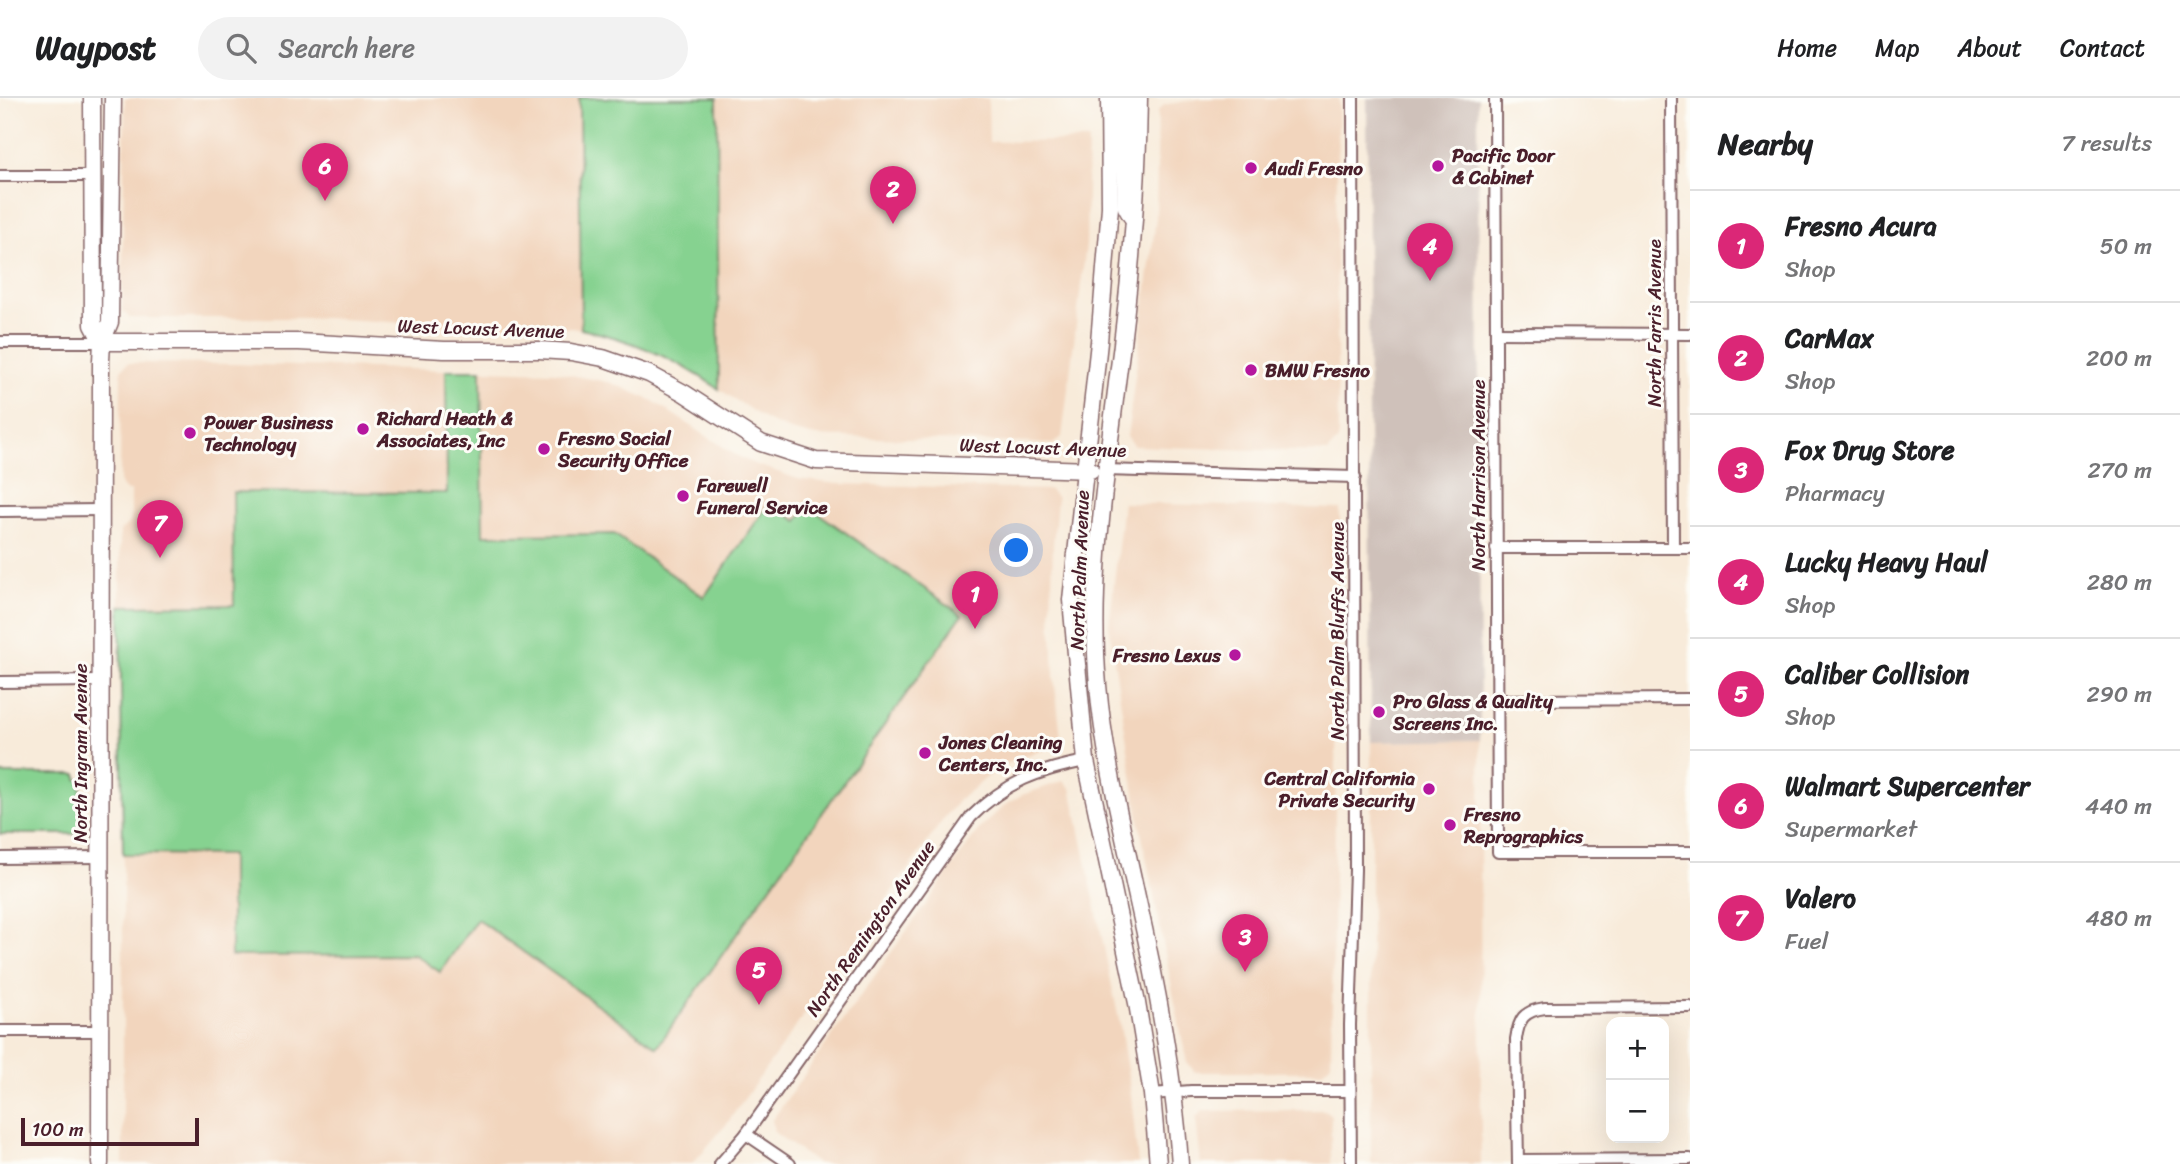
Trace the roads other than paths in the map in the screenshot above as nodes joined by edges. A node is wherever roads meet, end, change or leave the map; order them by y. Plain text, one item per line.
1 (92, 98) edge
2 (113, 98) edge
3 (1108, 98) edge
4 (1123, 98) edge
5 (1139, 98) edge
6 (1353, 98) edge
7 (1495, 98) edge
8 (1671, 98) edge
9 (0, 176) edge
10 (92, 176) junction
11 (1135, 224) junction
12 (1496, 333) junction
13 (1672, 334) junction
14 (1690, 334) edge
15 (0, 342) edge
16 (102, 342) junction
17 (1083, 470) junction
18 (1105, 470) junction
19 (1355, 477) junction
20 (101, 510) junction
21 (0, 511) edge
22 (1496, 548) junction
23 (1673, 548) junction
24 (1690, 548) edge
25 (101, 681) junction
26 (0, 682) edge
27 (1690, 699) edge
28 (1496, 700) junction
29 (1086, 761) junction
30 (1690, 852) edge
31 (100, 857) junction
32 (0, 858) edge
33 (1141, 915) junction
34 (1690, 1007) edge
35 (0, 1031) edge
36 (100, 1031) junction
37 (1350, 1091) junction
38 (1173, 1092) junction
39 (1152, 1094) junction
40 (746, 1134) junction
41 (1690, 1159) edge
42 (1518, 1162) edge
43 (100, 1164) edge
44 (720, 1164) edge
45 (790, 1164) edge
46 (1158, 1164) edge
47 (1180, 1164) edge
48 (1351, 1164) edge

1 - 10 main road, North Ingram Avenue
2 - 16 main road, North Ingram Avenue
3 - 17 main road, North Palm Avenue
4 - 11 main road
5 - 11 main road, North Palm Avenue
6 - 19 street, North Palm Bluffs Avenue
7 - 12 street, North Harrison Avenue
8 - 13 street, North Farris Avenue
9 - 10 street
10 - 16 main road, North Ingram Avenue
11 - 18 main road, North Palm Avenue
12 - 13 street
12 - 22 street, North Harrison Avenue
13 - 14 street
13 - 23 street, North Farris Avenue
15 - 16 street, West Locust Avenue
16 - 17 main road, West Locust Avenue
16 - 20 main road, North Ingram Avenue
17 - 18 main road, West Locust Avenue
17 - 29 main road, North Palm Avenue
18 - 19 street, West Locust Avenue
18 - 33 main road, North Palm Avenue
19 - 37 street, North Palm Bluffs Avenue
20 - 21 street
20 - 25 main road, North Ingram Avenue
22 - 23 street
22 - 28 street, North Harrison Avenue
23 - 24 street
25 - 26 street
25 - 31 main road, North Ingram Avenue
27 - 28 street
28 - 30 street, North Harrison Avenue
29 - 33 main road
29 - 39 main road, North Palm Avenue
29 - 40 street, North Remington Avenue
31 - 32 street
31 - 36 main road, North Ingram Avenue
33 - 38 main road, North Palm Avenue
34 - 42 street
35 - 36 street
36 - 43 main road, North Ingram Avenue
37 - 38 street
37 - 48 street, North Palm Bluffs Avenue
38 - 39 street
38 - 47 main road, North Palm Avenue
39 - 46 main road, North Palm Avenue
40 - 44 street, North Remington Avenue
40 - 45 street
41 - 42 street

